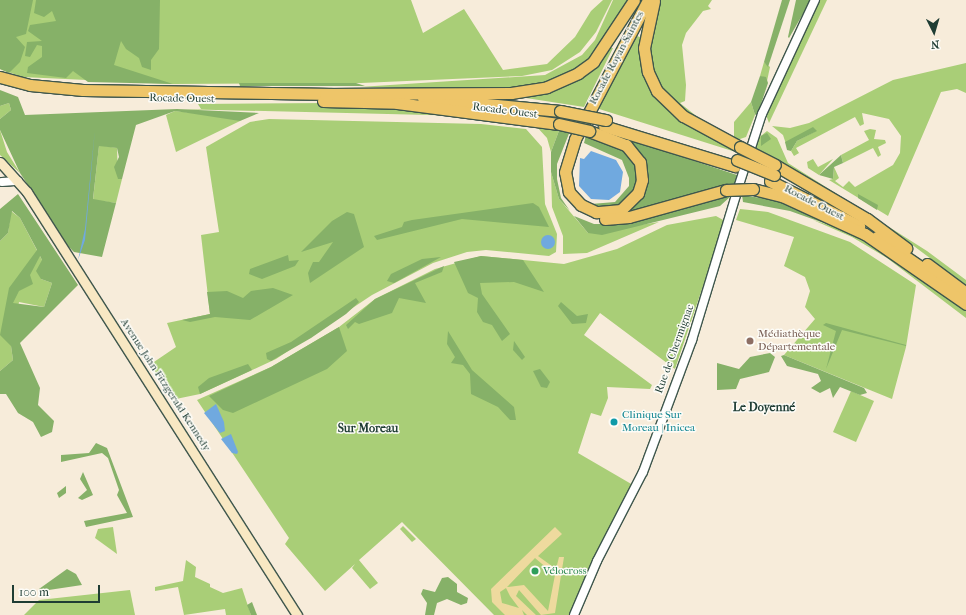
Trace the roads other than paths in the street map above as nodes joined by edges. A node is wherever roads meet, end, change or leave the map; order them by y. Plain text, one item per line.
1 (634, 0) edge
2 (642, 0) edge
3 (648, 0) edge
4 (654, 0) edge
5 (815, 0) edge
6 (0, 77) edge
7 (0, 84) edge
8 (325, 94) junction
9 (560, 118) junction
10 (606, 127) junction
11 (745, 149) junction
12 (3, 167) edge
13 (773, 174) junction
14 (18, 181) junction
15 (1, 182) edge
16 (739, 185) dead end
17 (731, 192) junction
18 (966, 293) edge
19 (966, 303) edge
20 (297, 615) edge
21 (574, 615) edge

1 - 8 main road
2 - 17 main road, Rocade Royan-Saintes
3 - 10 main road, Rocade Royan-Saintes
4 - 11 main road
5 - 11 street
6 - 8 main road, Rocade Ouest
7 - 9 main road, Rocade Ouest
8 - 9 main road, Rocade Ouest
9 - 10 main road, bridge
9 - 10 main road, Rocade Ouest, bridge
10 - 13 main road, Rocade Ouest
11 - 13 main road, bridge
11 - 16 street
12 - 14 main road, Avenue John Fitzgerald Kennedy
12 - 15 street
13 - 18 main road
13 - 19 main road, Rocade Ouest
14 - 15 street
14 - 20 main road, Avenue John Fitzgerald Kennedy
17 - 19 main road, Rocade Royan-Saintes, bridge
17 - 21 street, Rue de Chermignac

